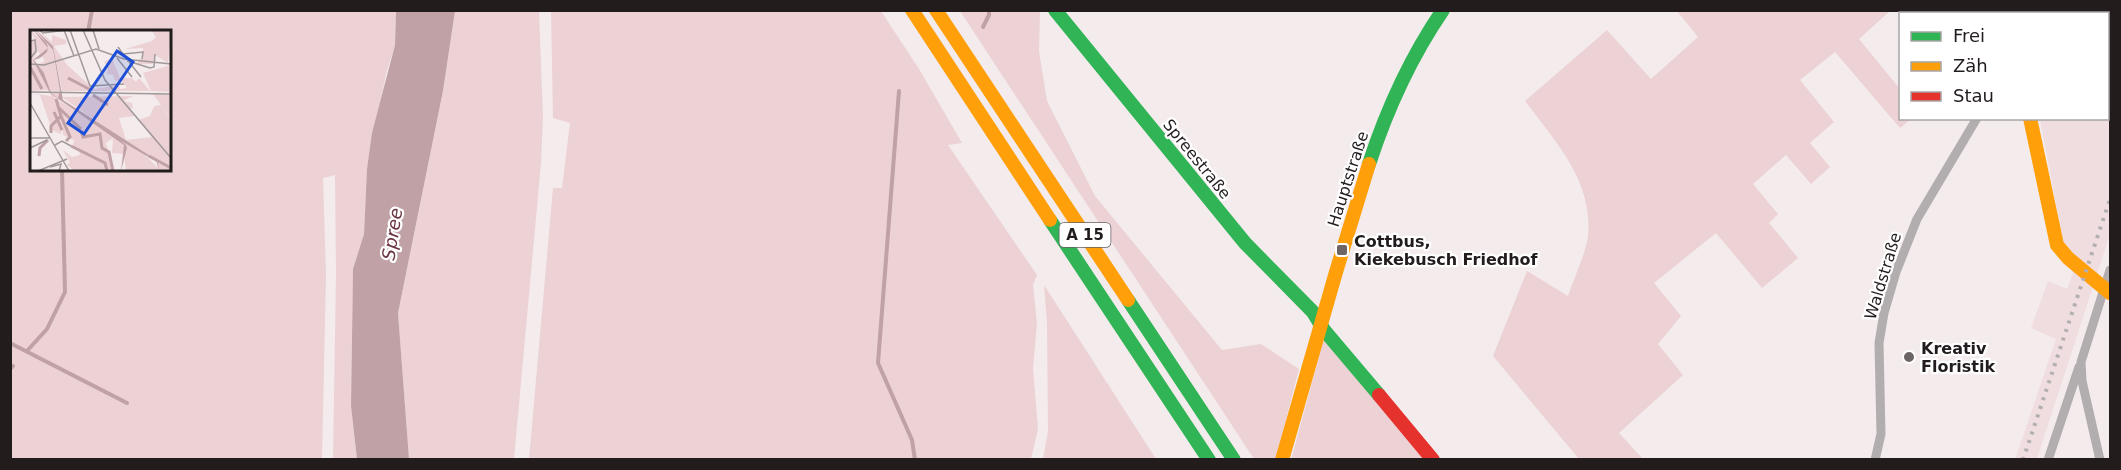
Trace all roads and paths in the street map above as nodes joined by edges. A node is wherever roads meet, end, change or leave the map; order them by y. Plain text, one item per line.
1 (912, 10) edge
2 (936, 10) edge
3 (1055, 10) edge
4 (1443, 10) edge
5 (1976, 120) edge
6 (2030, 120) edge
7 (2110, 270) edge
8 (2108, 290) edge
9 (1320, 322) junction
10 (2081, 362) junction
11 (1209, 459) edge
12 (1234, 459) edge
13 (1282, 459) edge
14 (1433, 459) edge
15 (1875, 459) edge
16 (2048, 459) edge
17 (2100, 459) edge

1 - 11 main road, A 15
2 - 12 main road, A 15
3 - 9 main road, Spreestraße
4 - 9 main road, Hauptstraße
5 - 15 street, Waldstraße
6 - 8 main road
7 - 8 street
8 - 10 street
9 - 13 main road, Hauptstraße
9 - 14 main road, Spreestraße
10 - 16 street
10 - 17 street

